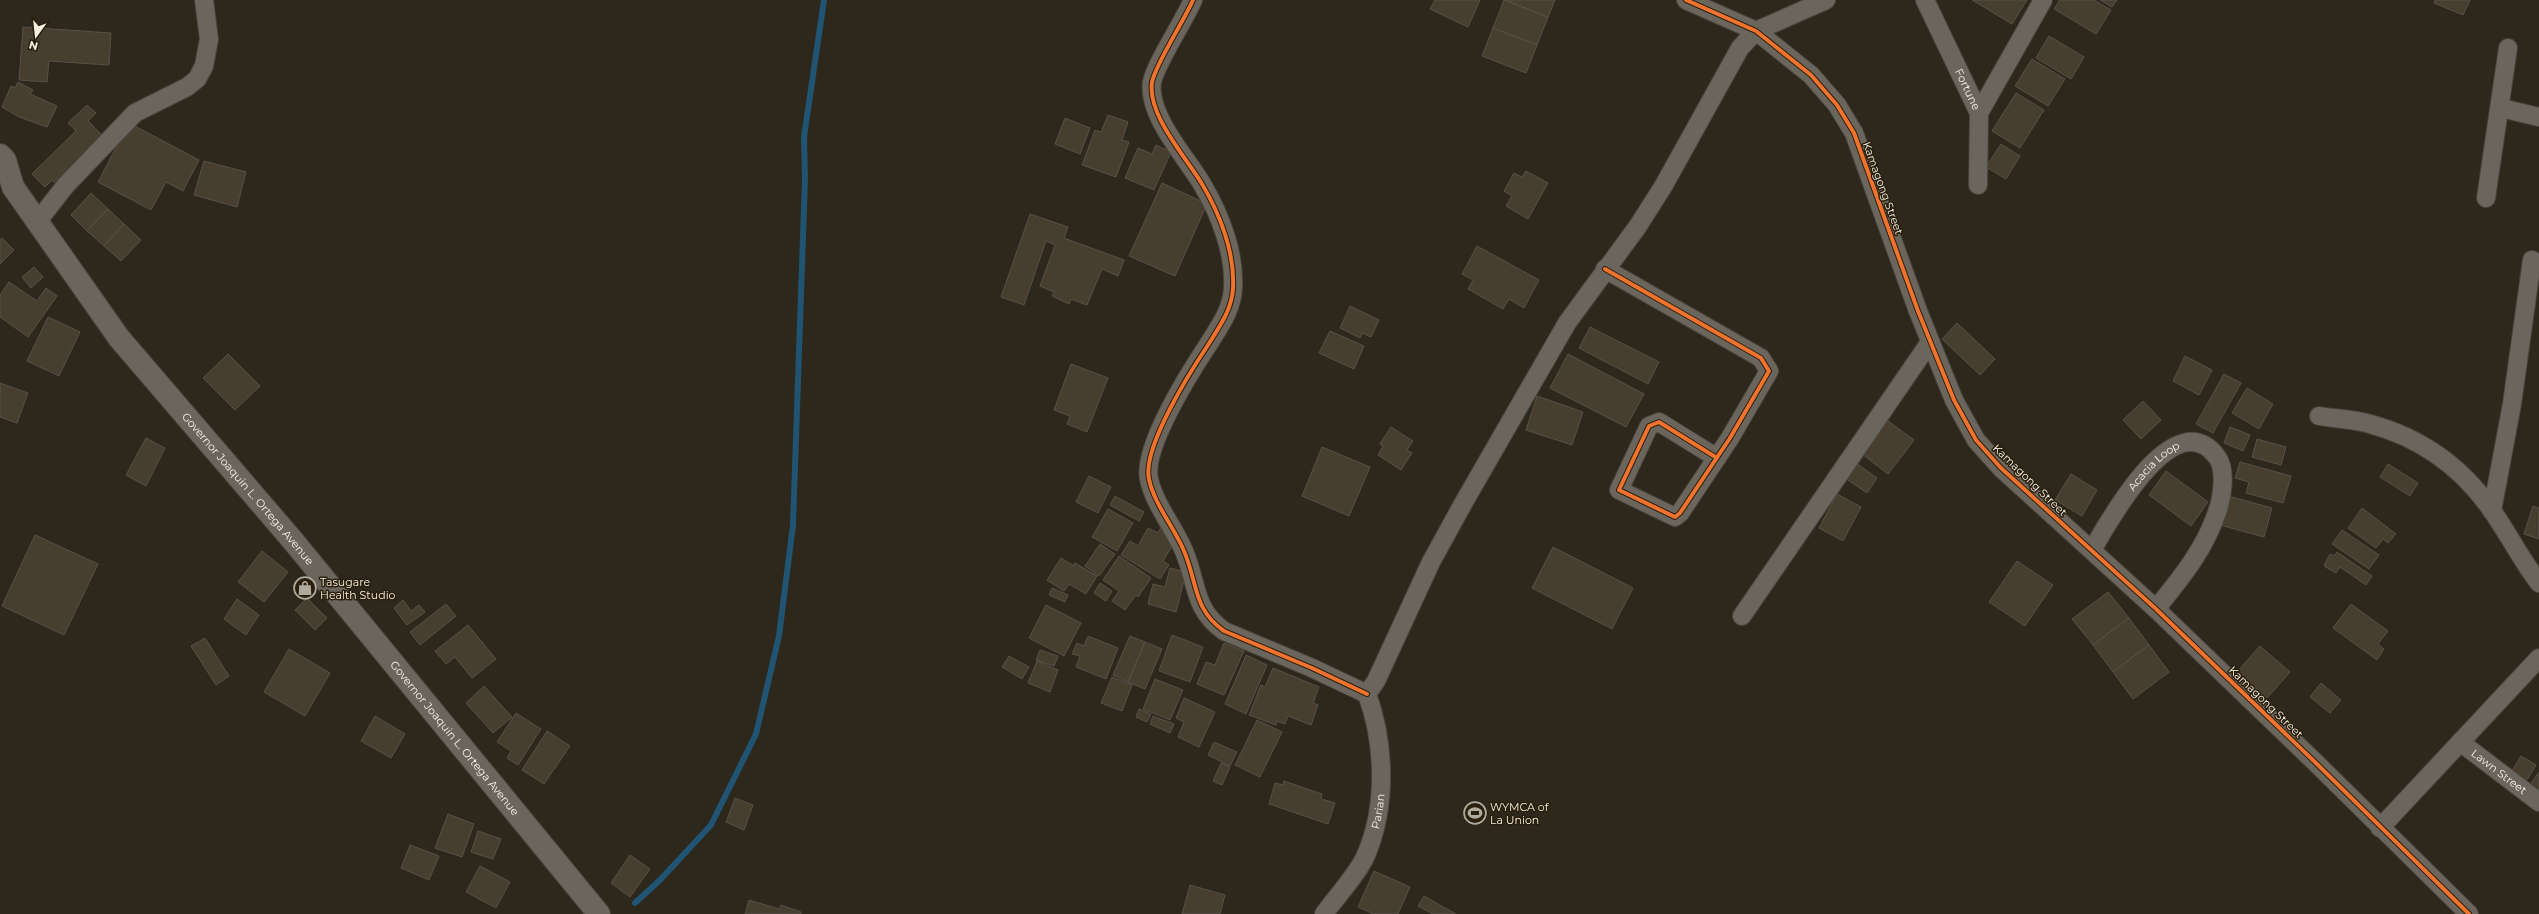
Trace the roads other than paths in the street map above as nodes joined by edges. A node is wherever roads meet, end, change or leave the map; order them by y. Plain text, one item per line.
1 (204, 0) edge
2 (1194, 0) edge
3 (1686, 0) edge
4 (1826, 0) edge
5 (1926, 0) edge
6 (2043, 0) edge
7 (1756, 31) junction
8 (2508, 48) dead end
9 (2501, 108) junction
10 (1979, 113) junction
11 (2539, 117) edge
12 (0, 155) edge
13 (6, 183) edge
14 (1978, 185) dead end
15 (2486, 198) dead end
16 (37, 222) junction
17 (2532, 260) dead end
18 (1604, 269) junction
19 (1930, 342) junction
20 (2319, 416) dead end
21 (1717, 458) junction
22 (2492, 511) junction
23 (2092, 550) junction
24 (2539, 583) edge
25 (2156, 609) junction
26 (1742, 616) dead end
27 (2539, 658) edge
28 (1367, 694) junction
29 (2460, 742) junction
30 (2539, 802) edge
31 (2380, 828) junction
32 (599, 914) edge
33 (1324, 914) edge
34 (2469, 914) edge

1 - 16 street
2 - 28 street
3 - 7 street, Kamagong Street
4 - 7 street
5 - 10 street, Fortune
6 - 10 street
7 - 18 street
7 - 19 street, Kamagong Street
8 - 9 street
9 - 11 street
9 - 15 street
10 - 14 street, Fortune
12 - 13 main road, Governor Joaquin L. Ortega Avenue
13 - 16 main road, Governor Joaquin L. Ortega Avenue
16 - 32 main road, Governor Joaquin L. Ortega Avenue
17 - 22 street
18 - 21 street
18 - 28 street
19 - 23 street, Kamagong Street
19 - 26 street
20 - 22 street
21 - 21 street
22 - 24 street
23 - 25 street, Kamagong Street
23 - 25 street, Acacia Loop
25 - 31 street, Kamagong Street
27 - 29 street
28 - 33 street, Parian
29 - 30 street, Lawn Street
29 - 31 street
31 - 34 street, Kamagong Street

